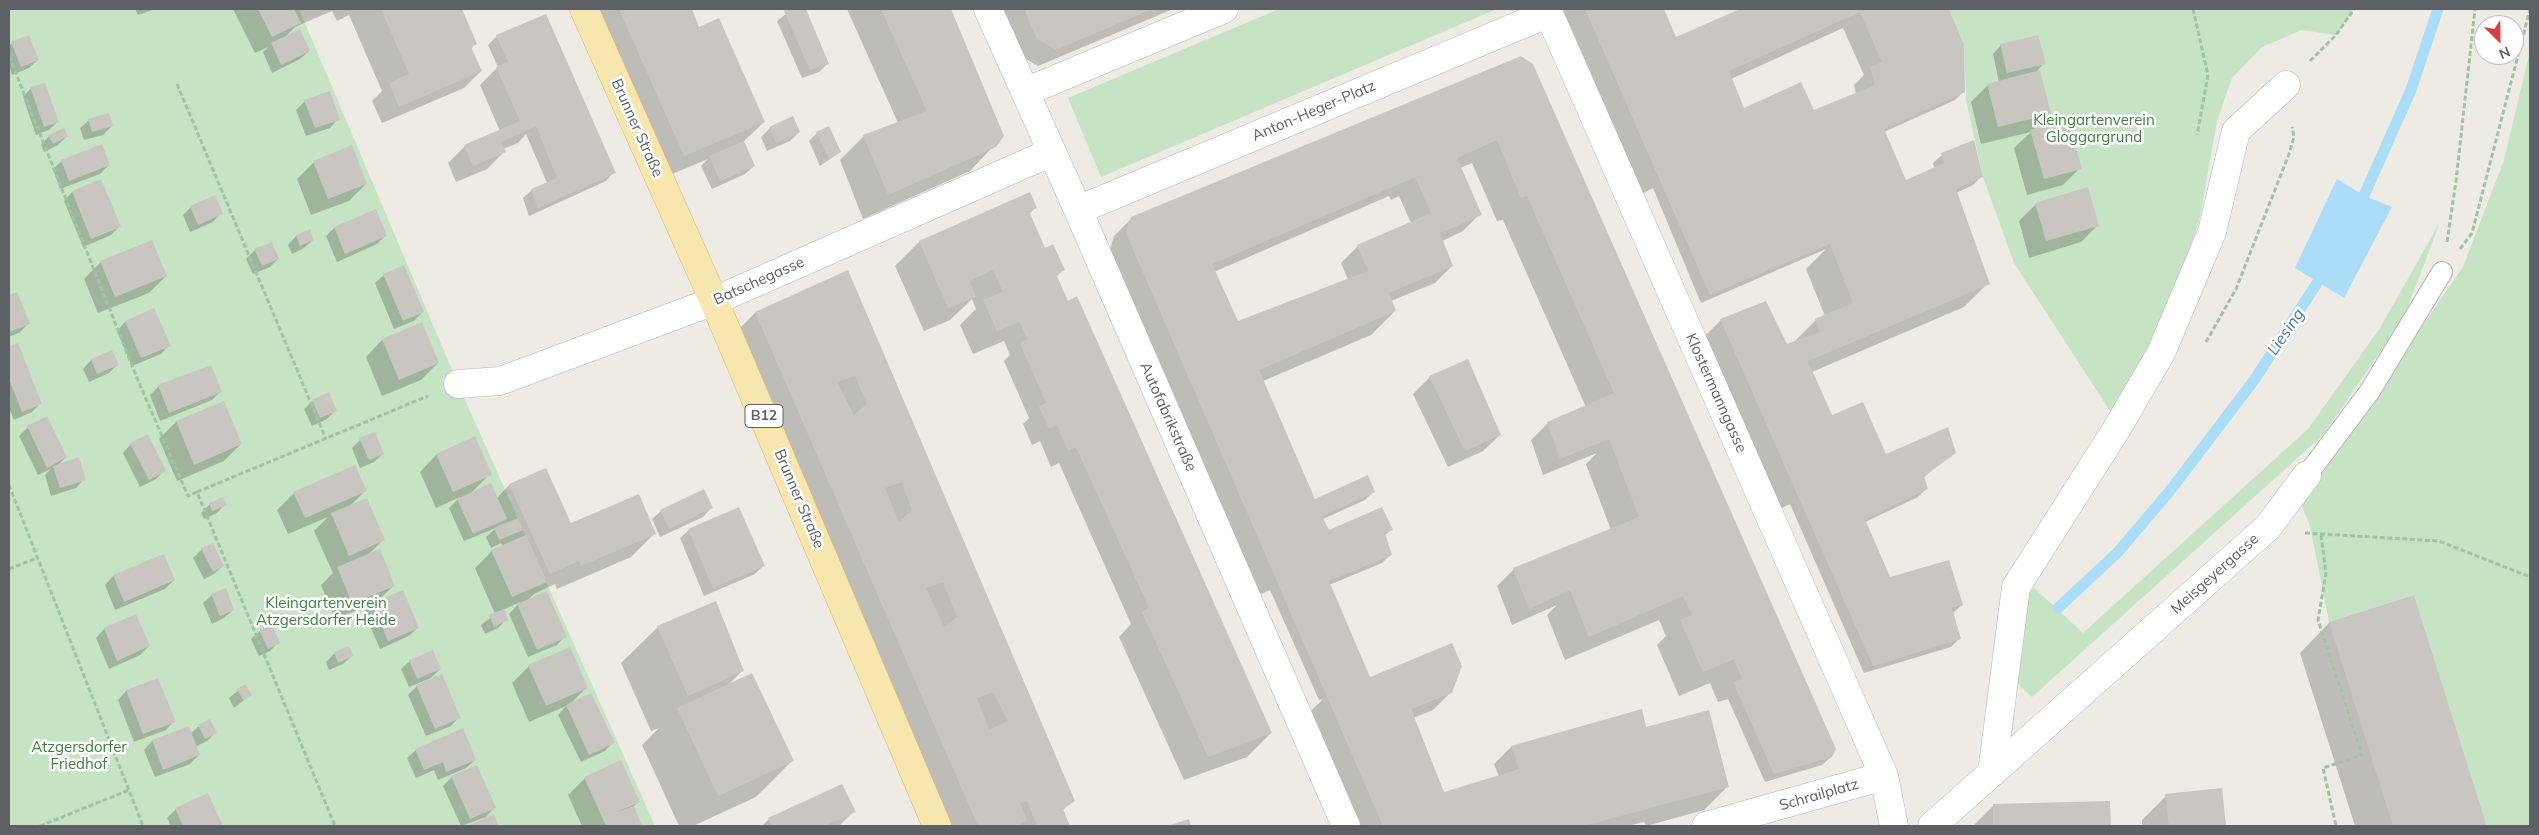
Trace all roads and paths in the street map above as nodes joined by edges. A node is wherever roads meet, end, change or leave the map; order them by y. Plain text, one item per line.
1 (584, 9) edge
2 (988, 9) edge
3 (1224, 9) edge
4 (2193, 9) edge
5 (2354, 9) edge
6 (2475, 9) edge
7 (2530, 9) edge
8 (1548, 11) edge
9 (9, 56) edge
10 (177, 84) dead end
11 (2286, 85) joint
12 (1025, 92) junction
13 (2196, 143) dead end
14 (1052, 152) junction
15 (1078, 210) junction
16 (2442, 272) junction
17 (714, 301) junction
18 (458, 384) joint
19 (326, 438) junction
20 (2307, 475) joint
21 (9, 486) edge
22 (198, 492) junction
23 (2268, 527) junction
24 (2321, 535) junction
25 (37, 558) junction
26 (9, 569) edge
27 (2530, 577) edge
28 (1992, 773) junction
29 (1884, 776) junction
30 (129, 790) junction
31 (40, 826) edge
32 (142, 826) edge
33 (335, 826) edge
34 (937, 826) edge
35 (1346, 826) edge
36 (1706, 826) edge
37 (1894, 826) edge
38 (1932, 826) edge
39 (2336, 826) edge

1 - 17 main road, Brunner Straße / B12
2 - 12 street, Autofabrikstraße
3 - 12 street
4 - 13 path
5 - 11 path
6 - 16 path
7 - 16 path
8 - 15 street, Anton-Heger-Platz
8 - 29 street, Klostermanngasse
9 - 22 path
10 - 19 path
11 - 28 street
12 - 14 street, Autofabrikstraße
14 - 15 street, Autofabrikstraße
14 - 17 street, Batschegasse
15 - 35 street, Autofabrikstraße
16 - 20 lane, Meisgeyergasse
17 - 18 street, Batschegasse
17 - 34 main road, Brunner Straße / B12
18 - 19 path
19 - 22 path
20 - 23 street, Meisgeyergasse
21 - 25 path
22 - 33 path
23 - 24 path
23 - 28 street, Meisgeyergasse
24 - 27 path
24 - 39 path
25 - 26 path
25 - 30 path
28 - 38 street, Meisgeyergasse
29 - 36 street, Schrailplatz
29 - 37 street
30 - 31 path
30 - 32 path

